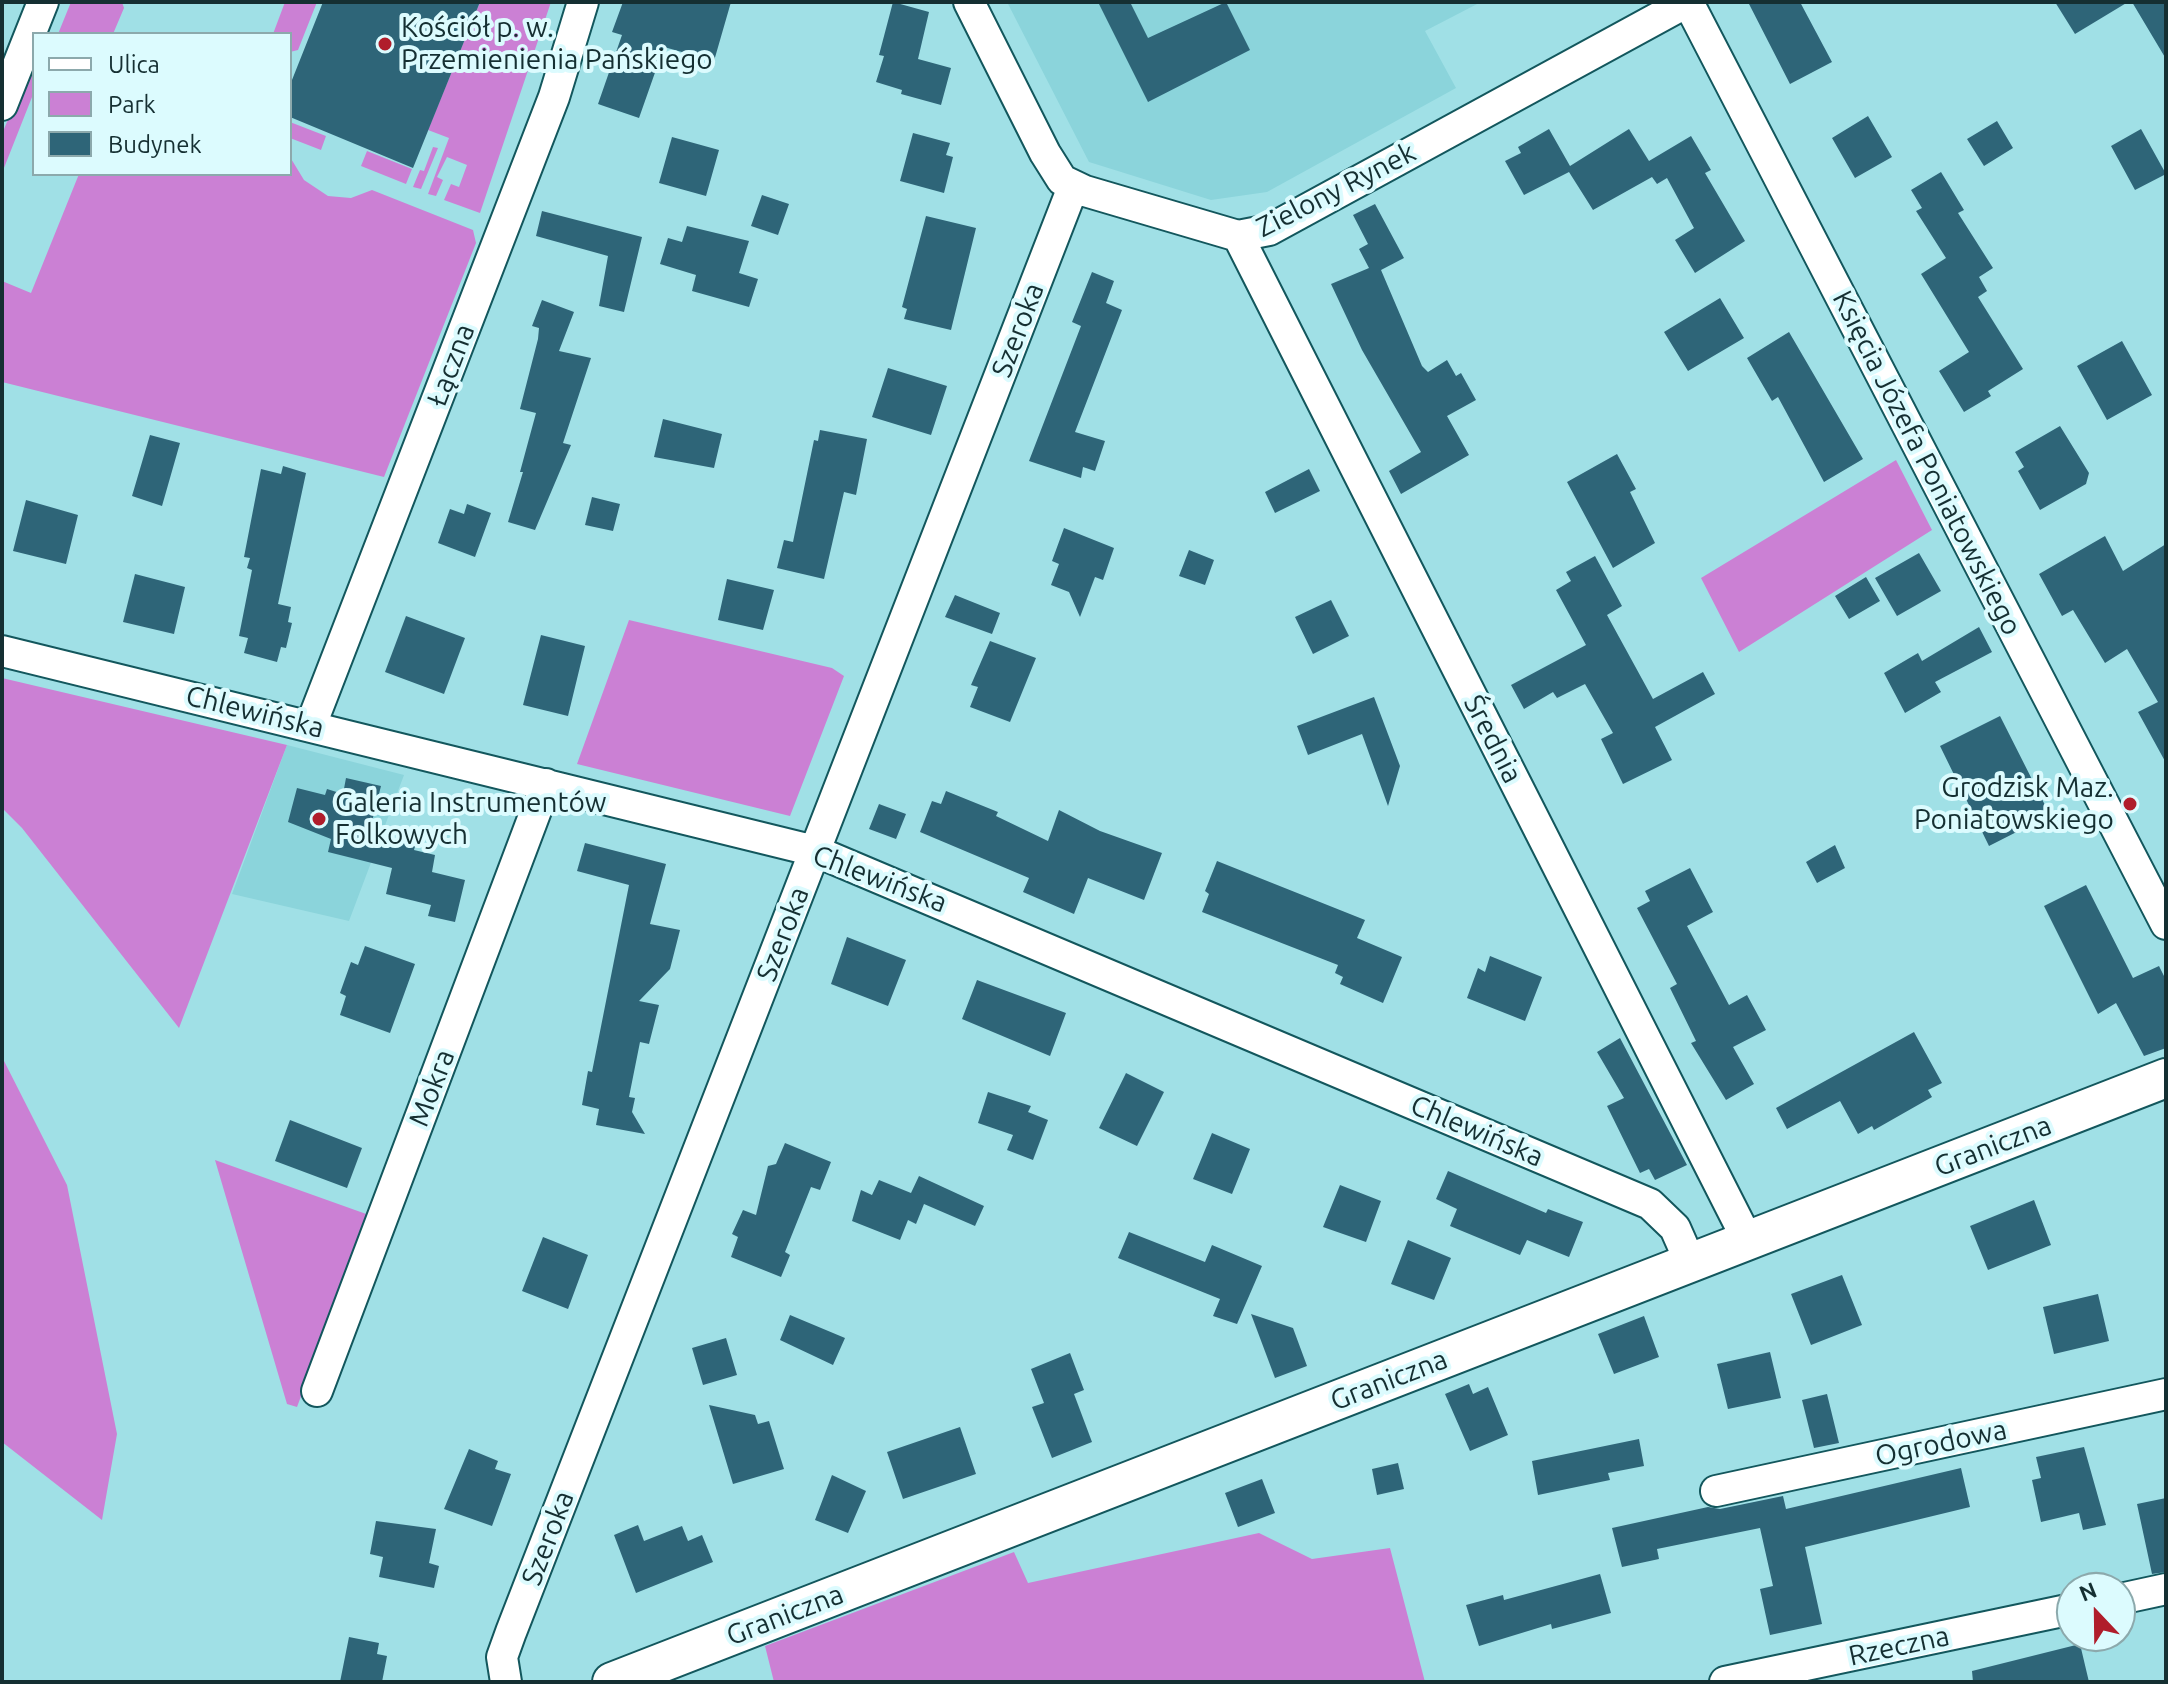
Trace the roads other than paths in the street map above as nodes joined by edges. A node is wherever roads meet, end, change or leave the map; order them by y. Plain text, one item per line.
1 (43, 2) edge
2 (583, 2) edge
3 (969, 2) edge
4 (1688, 2) edge
5 (2, 105) edge
6 (1073, 187) junction
7 (1238, 236) junction
8 (2, 651) edge
9 (311, 725) junction
10 (546, 784) junction
11 (815, 851) junction
12 (2166, 924) edge
13 (2166, 1078) edge
14 (1748, 1241) junction
15 (1690, 1262) junction
16 (317, 1391) dead end
17 (2166, 1394) edge
18 (1716, 1491) dead end
19 (2166, 1589) edge
20 (2136, 1596) edge
21 (2056, 1612) edge
22 (506, 1682) edge
23 (612, 1682) edge
24 (1725, 1682) edge

1 - 5 street
2 - 9 street, Łączna
3 - 6 street
4 - 7 street, Zielony Rynek
4 - 12 street, Księcia Józefa Poniatowskiego
6 - 7 street, Zielony Rynek
6 - 11 street, Szeroka
7 - 14 street, Średnia
8 - 9 street, Chlewińska
9 - 10 street, Chlewińska
10 - 11 street, Chlewińska
10 - 16 street, Mokra
11 - 15 street, Chlewińska
11 - 22 street, Szeroka
13 - 14 street, Graniczna
14 - 15 street, Graniczna
15 - 23 street, Graniczna
17 - 18 street, Ogrodowa
19 - 20 street
21 - 24 street, Rzeczna

